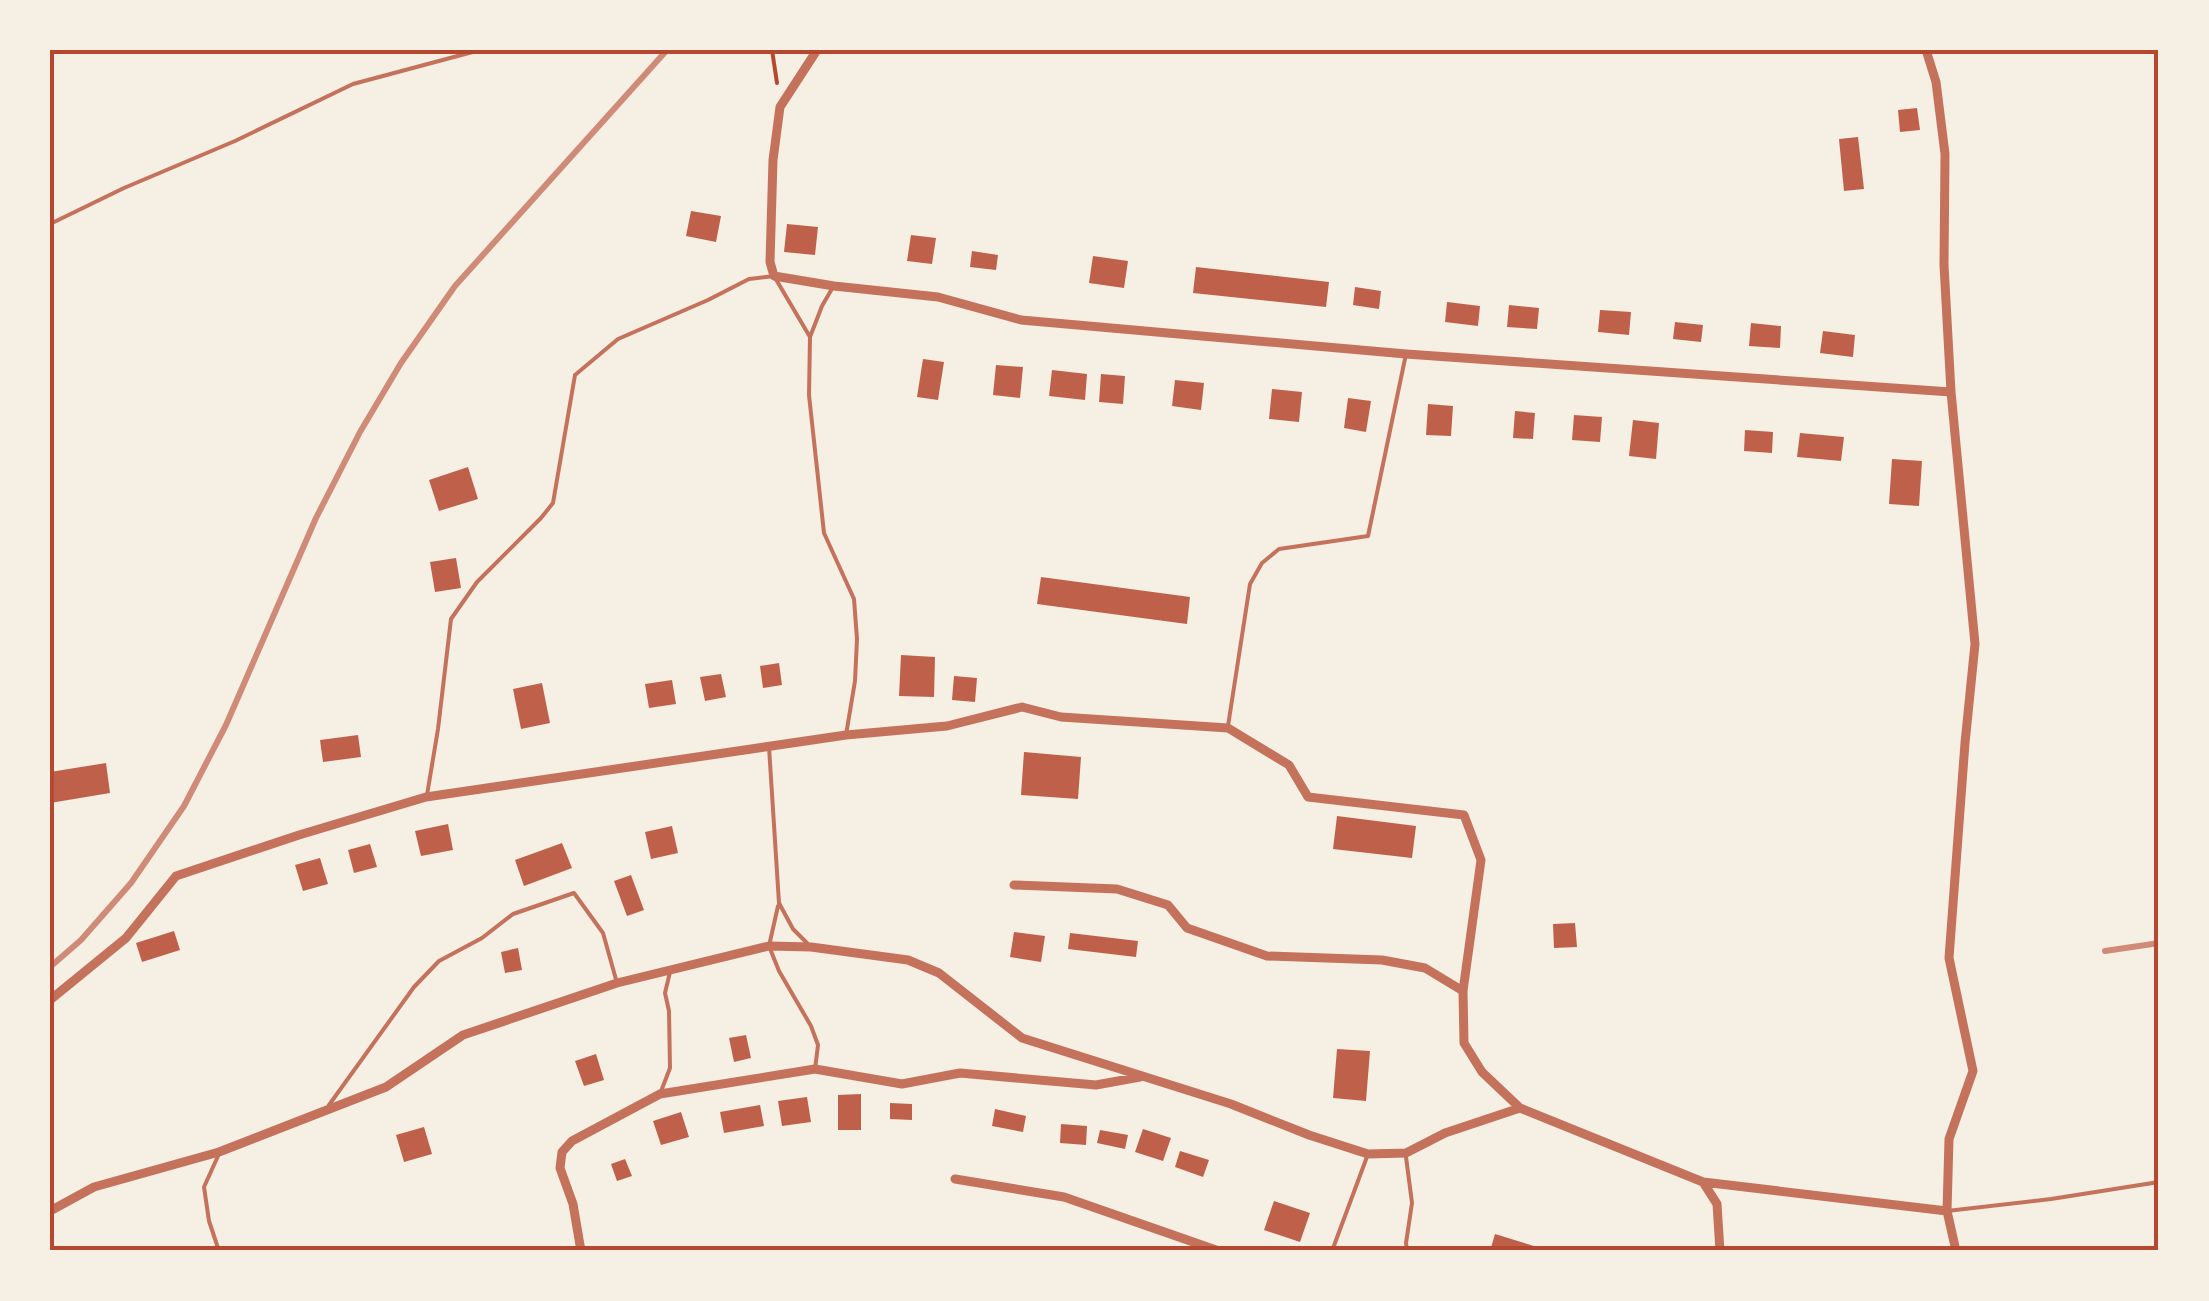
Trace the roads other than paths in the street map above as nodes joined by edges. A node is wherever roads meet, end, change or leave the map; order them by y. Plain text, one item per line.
1 (480, 50) edge
2 (818, 50) edge
3 (1926, 50) edge
4 (50, 224) edge
5 (774, 276) junction
6 (834, 286) junction
7 (810, 337) junction
8 (1406, 354) junction
9 (1951, 392) junction
10 (1228, 728) junction
11 (846, 735) junction
12 (770, 748) junction
13 (426, 797) junction
14 (1014, 885) dead end
15 (779, 904) junction
16 (769, 946) junction
17 (811, 947) junction
18 (670, 970) junction
19 (617, 982) junction
20 (1463, 991) junction
21 (50, 1000) edge
22 (814, 1068) junction
23 (1144, 1076) junction
24 (660, 1094) junction
25 (1520, 1108) junction
26 (324, 1111) junction
27 (219, 1152) junction
28 (1406, 1153) junction
29 (1368, 1154) junction
30 (956, 1179) dead end
31 (1703, 1182) junction
32 (2159, 1182) edge
33 (50, 1211) edge
34 (1947, 1211) junction
35 (219, 1251) edge
36 (580, 1251) edge
37 (1219, 1251) edge
38 (1332, 1251) edge
39 (1407, 1251) edge
40 (1720, 1251) edge
41 (1956, 1251) edge

1 - 4 lane
2 - 5 street
3 - 9 street
5 - 6 street
5 - 7 lane
5 - 13 lane
6 - 7 lane
6 - 8 street
7 - 11 lane
8 - 9 street
8 - 10 lane
9 - 34 street
10 - 11 street
10 - 20 street
11 - 12 street
12 - 13 street
12 - 15 lane
13 - 21 street
14 - 20 street
15 - 16 lane
15 - 17 lane
16 - 17 street
16 - 18 street
16 - 22 lane
17 - 23 street
18 - 19 street
18 - 24 lane
19 - 26 street
19 - 26 lane
20 - 25 street
22 - 23 street
22 - 24 street
23 - 29 street
24 - 36 street
25 - 28 street
25 - 31 street
26 - 27 street
27 - 33 street
27 - 35 lane
28 - 29 street
28 - 39 lane
29 - 38 lane
30 - 37 street
31 - 34 street
31 - 40 street
32 - 34 lane
34 - 41 street

